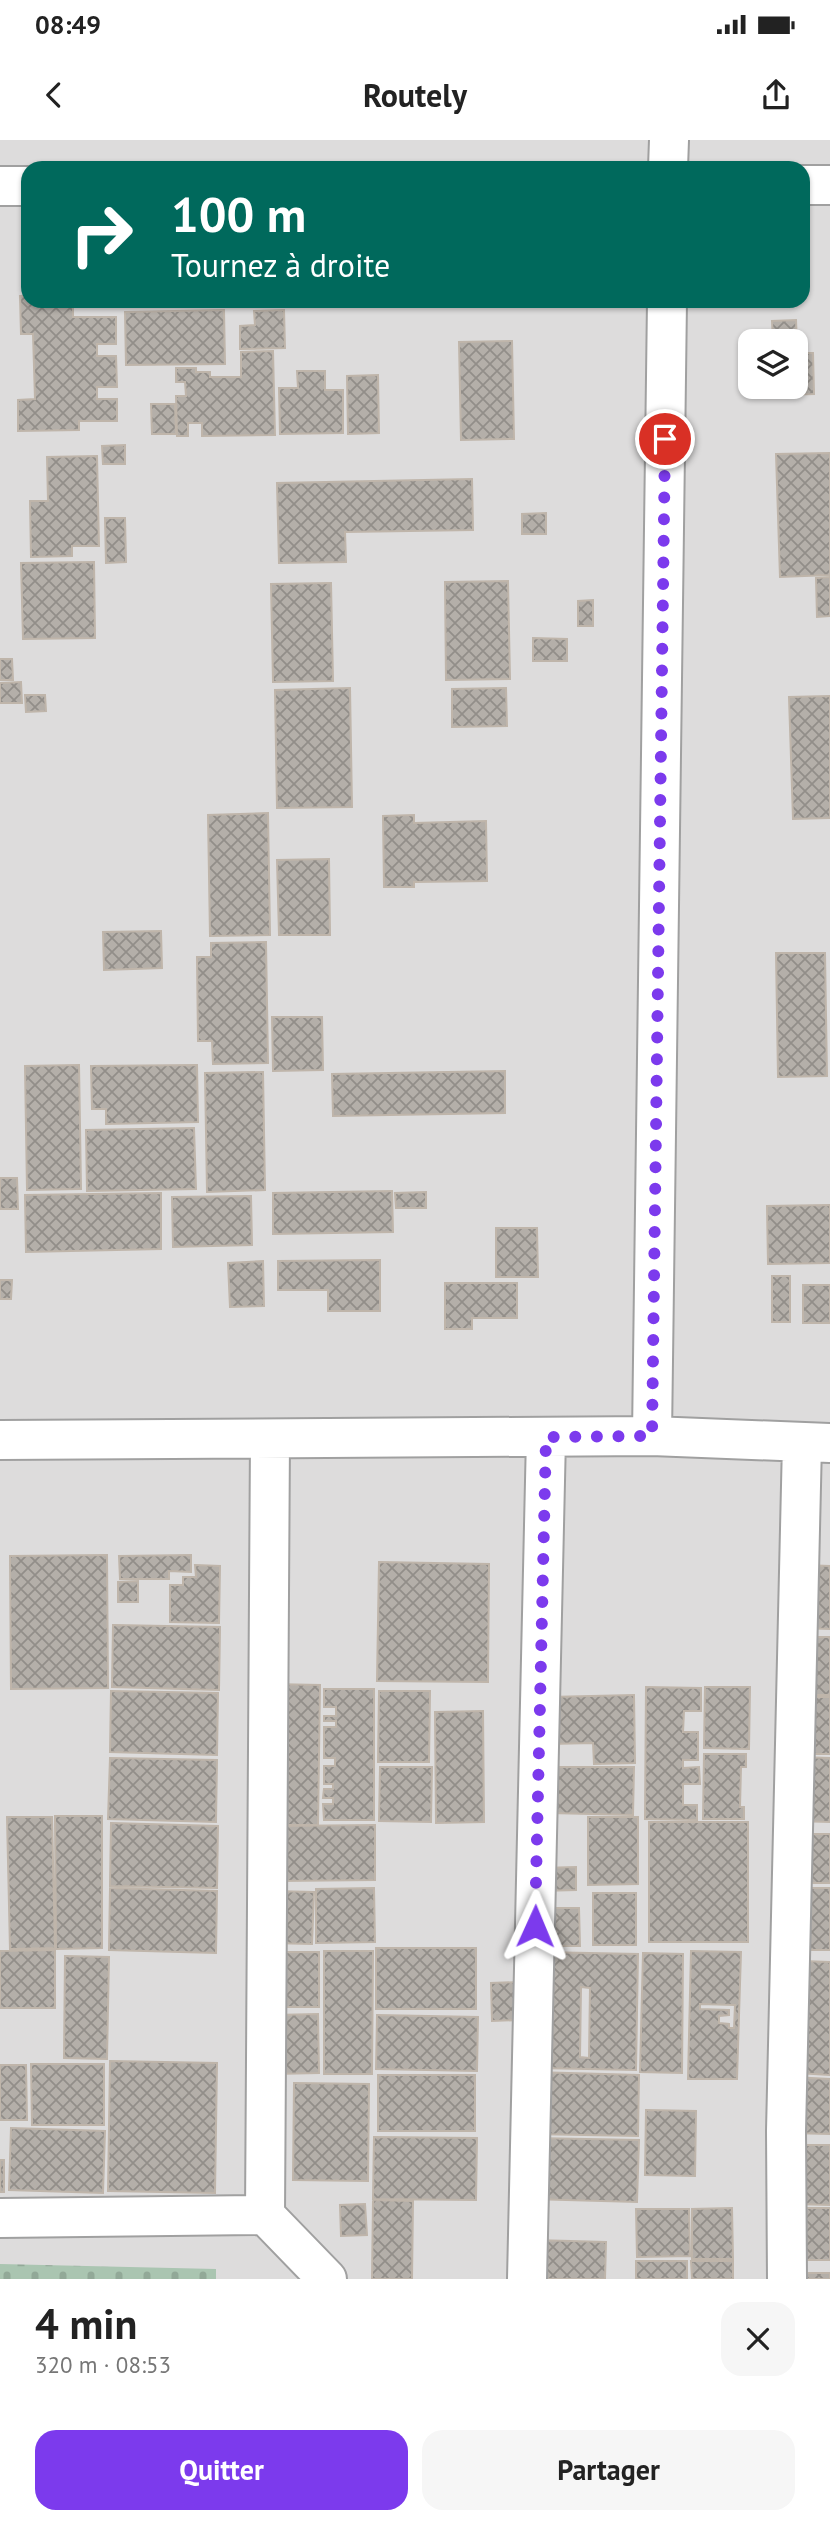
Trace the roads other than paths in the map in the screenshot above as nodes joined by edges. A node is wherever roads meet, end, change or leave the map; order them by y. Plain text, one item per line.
1 (669, 140) edge
2 (668, 161) edge
3 (810, 185) edge
4 (830, 185) edge
5 (0, 186) edge
6 (21, 186) edge
7 (667, 308) edge
8 (652, 1436) junction
9 (546, 1437) junction
10 (270, 1438) junction
11 (0, 1440) edge
12 (816, 1443) edge
13 (265, 2215) junction
14 (0, 2218) edge
15 (327, 2279) edge
16 (527, 2279) edge
17 (787, 2279) edge

1 - 2 street
3 - 4 street
5 - 6 street
7 - 8 street
8 - 9 street
8 - 12 street
9 - 10 street
9 - 16 street
10 - 11 street
10 - 13 street
12 - 17 street
13 - 14 street
13 - 15 street

